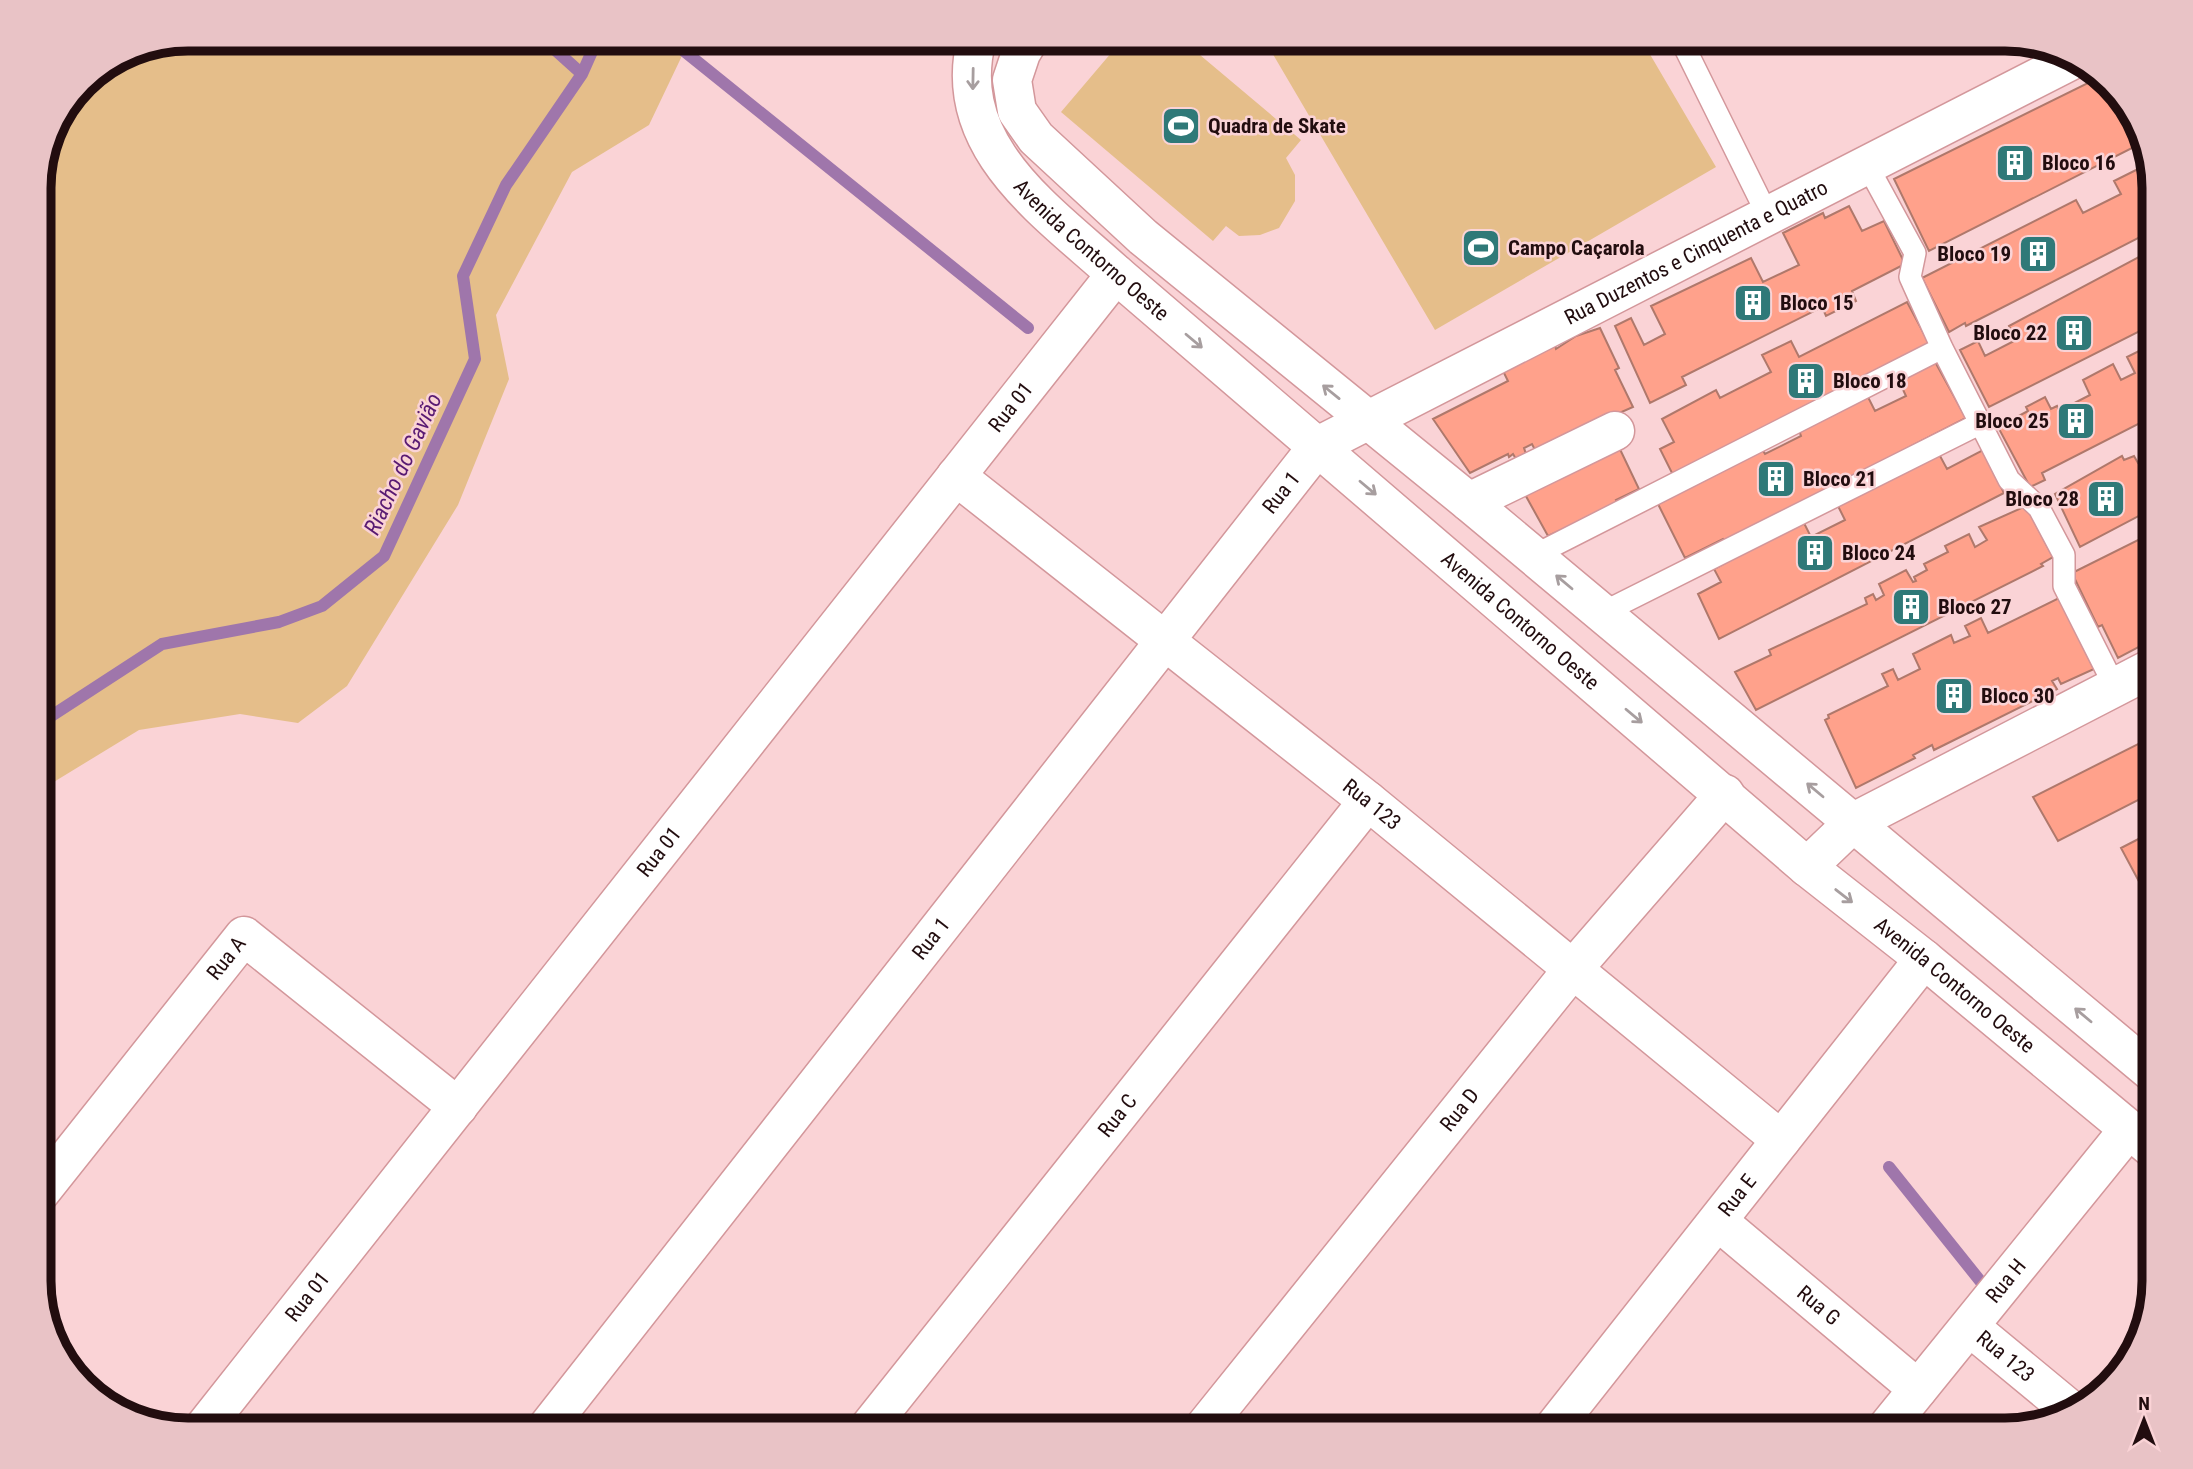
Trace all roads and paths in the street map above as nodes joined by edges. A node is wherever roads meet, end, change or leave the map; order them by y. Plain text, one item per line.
1 (976, 51) edge
2 (1022, 51) edge
3 (1686, 51) edge
4 (2057, 61) edge
5 (1017, 111) junction
6 (977, 119) junction
7 (1867, 165) junction
8 (1768, 216) junction
9 (1115, 274) junction
10 (1942, 348) junction
11 (1367, 421) junction
12 (1981, 423) junction
13 (1615, 431) dead end
14 (1318, 446) junction
15 (957, 476) junction
16 (1469, 502) junction
17 (1533, 556) junction
18 (1602, 613) junction
19 (1165, 641) junction
20 (2142, 673) edge
21 (2115, 687) junction
22 (1726, 794) junction
23 (1368, 802) junction
24 (1854, 822) junction
25 (1807, 867) junction
26 (1924, 959) junction
27 (1572, 970) junction
28 (2119, 1044) junction
29 (2142, 1064) edge
30 (2081, 1089) junction
31 (458, 1107) junction
32 (1781, 1140) junction
33 (2141, 1140) edge
34 (51, 1179) edge
35 (1719, 1222) junction
36 (1969, 1327) junction
37 (1918, 1389) junction
38 (2064, 1405) edge
39 (212, 1418) edge
40 (554, 1418) edge
41 (877, 1418) edge
42 (1212, 1418) edge
43 (1562, 1418) edge
44 (1895, 1418) edge

1 -> 6 street, Avenida Contorno Oeste
2 - 5 street, Avenida Contorno Oeste
3 - 8 lane
4 - 7 street, Rua Duzentos e Cinquenta e Quatro
5 - 6 street
11 -> 5 street, Avenida Contorno Oeste
6 - 9 street, Avenida Contorno Oeste
7 - 8 street, Rua Duzentos e Cinquenta e Quatro
7 - 10 lane
8 - 11 street, Rua Duzentos e Cinquenta e Quatro
9 -> 14 street, Avenida Contorno Oeste
9 - 15 street, Rua 01
10 - 12 lane
10 - 17 lane
11 - 14 street, Rua Duzentos e Cinquenta e Quatro
11 - 16 street, Avenida Contorno Oeste
12 - 18 lane
12 - 21 lane
13 - 16 street
14 - 19 street, Rua 1
14 -> 22 street, Avenida Contorno Oeste
15 - 19 street, Rua 123
15 - 31 street, Rua 01
16 - 17 street, Avenida Contorno Oeste
18 -> 17 street, Avenida Contorno Oeste
24 -> 18 street, Avenida Contorno Oeste
19 - 23 street, Rua 123
19 - 40 street, Rua 1
20 - 21 street
21 - 24 street
22 - 25 street, Avenida Contorno Oeste
22 - 27 street, Rua D
23 - 27 street, Rua 123
23 - 41 street, Rua C
24 - 25 street
28 -> 24 street, Avenida Contorno Oeste
25 -> 26 street, Avenida Contorno Oeste
26 - 30 street, Avenida Contorno Oeste
26 - 32 street, Rua E
27 - 32 street, Rua 123
27 - 42 street, Rua D
28 - 29 street, Avenida Contorno Oeste
28 - 30 street
30 - 33 street, Avenida Contorno Oeste
31 - 34 street, Rua A
31 - 39 street, Rua 01
32 - 35 street, Rua E
33 - 36 street, Rua H
35 - 37 street, Rua G
35 - 43 street, Rua E
36 - 37 street, Rua H
36 - 38 street, Rua 123
37 - 44 street, Rua H

